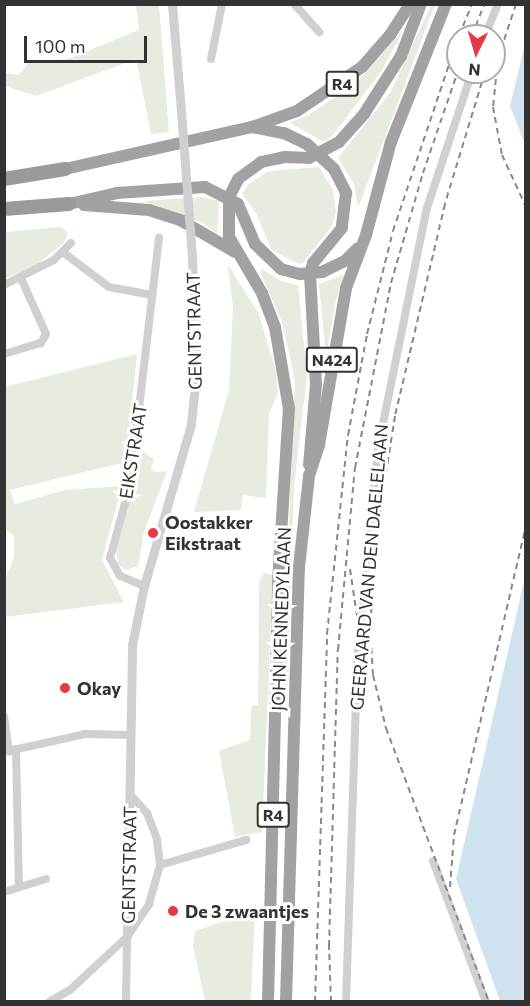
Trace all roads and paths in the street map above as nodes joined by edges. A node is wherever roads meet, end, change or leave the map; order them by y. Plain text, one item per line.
1 (172, 4) edge
2 (222, 4) edge
3 (294, 4) edge
4 (410, 4) edge
5 (421, 4) edge
6 (446, 4) edge
7 (498, 4) edge
8 (490, 24) edge
9 (319, 32) dead end
10 (211, 59) dead end
11 (468, 84) edge
12 (252, 128) junction
13 (322, 154) junction
14 (65, 169) joint
15 (4, 179) edge
16 (229, 197) junction
17 (69, 204) junction
18 (4, 209) edge
19 (159, 238) dead end
20 (71, 243) dead end
21 (361, 245) junction
22 (235, 252) junction
23 (64, 253) junction
24 (310, 274) junction
25 (21, 278) junction
26 (4, 285) edge
27 (152, 295) junction
28 (4, 354) edge
29 (309, 476) junction
30 (144, 586) junction
31 (4, 716) edge
32 (131, 735) junction
33 (10, 751) edge
34 (130, 794) junction
35 (246, 840) dead end
36 (433, 861) dead end
37 (160, 865) junction
38 (46, 879) dead end
39 (19, 887) junction
40 (4, 892) edge
41 (127, 936) junction
42 (50, 1002) edge
43 (126, 1002) edge
44 (268, 1002) edge
45 (286, 1002) edge
46 (346, 1002) edge
47 (486, 1002) edge

1 - 30 street, GENTSTRAAT, bridge
2 - 10 street
3 - 9 street
4 - 12 highway, R4
5 - 13 highway, R4
6 - 21 highway, JOHN KENNEDYLAAN / N424
7 - 8 street
11 - 46 street, GEERAARD VAN DEN DAELELAAN
12 - 13 highway, R4
12 - 14 highway, R4
13 - 16 highway
13 - 24 highway, R4
14 - 15 highway, R4
16 - 17 highway
16 - 22 highway, JOHN KENNEDYLAAN / R4
16 - 24 highway
17 - 18 highway, R4
17 - 22 highway, JOHN KENNEDYLAAN / R4
19 - 27 street, EIKSTRAAT
20 - 23 street
21 - 24 highway
21 - 29 highway, JOHN KENNEDYLAAN / N424
22 - 44 highway, JOHN KENNEDYLAAN / R4
23 - 25 street
23 - 27 street
24 - 29 highway, R4
25 - 26 street
25 - 28 street
27 - 30 street, EIKSTRAAT
29 - 45 highway, JOHN KENNEDYLAAN / R4
30 - 32 street, GENTSTRAAT
31 - 33 street
32 - 33 street
32 - 34 street, GENTSTRAAT
33 - 39 street
34 - 37 street, GENTSTRAAT
34 - 41 street, GENTSTRAAT
35 - 37 street
36 - 47 street
37 - 41 street, GENTSTRAAT
38 - 39 street
39 - 40 street
41 - 42 street
41 - 43 street, GENTSTRAAT

